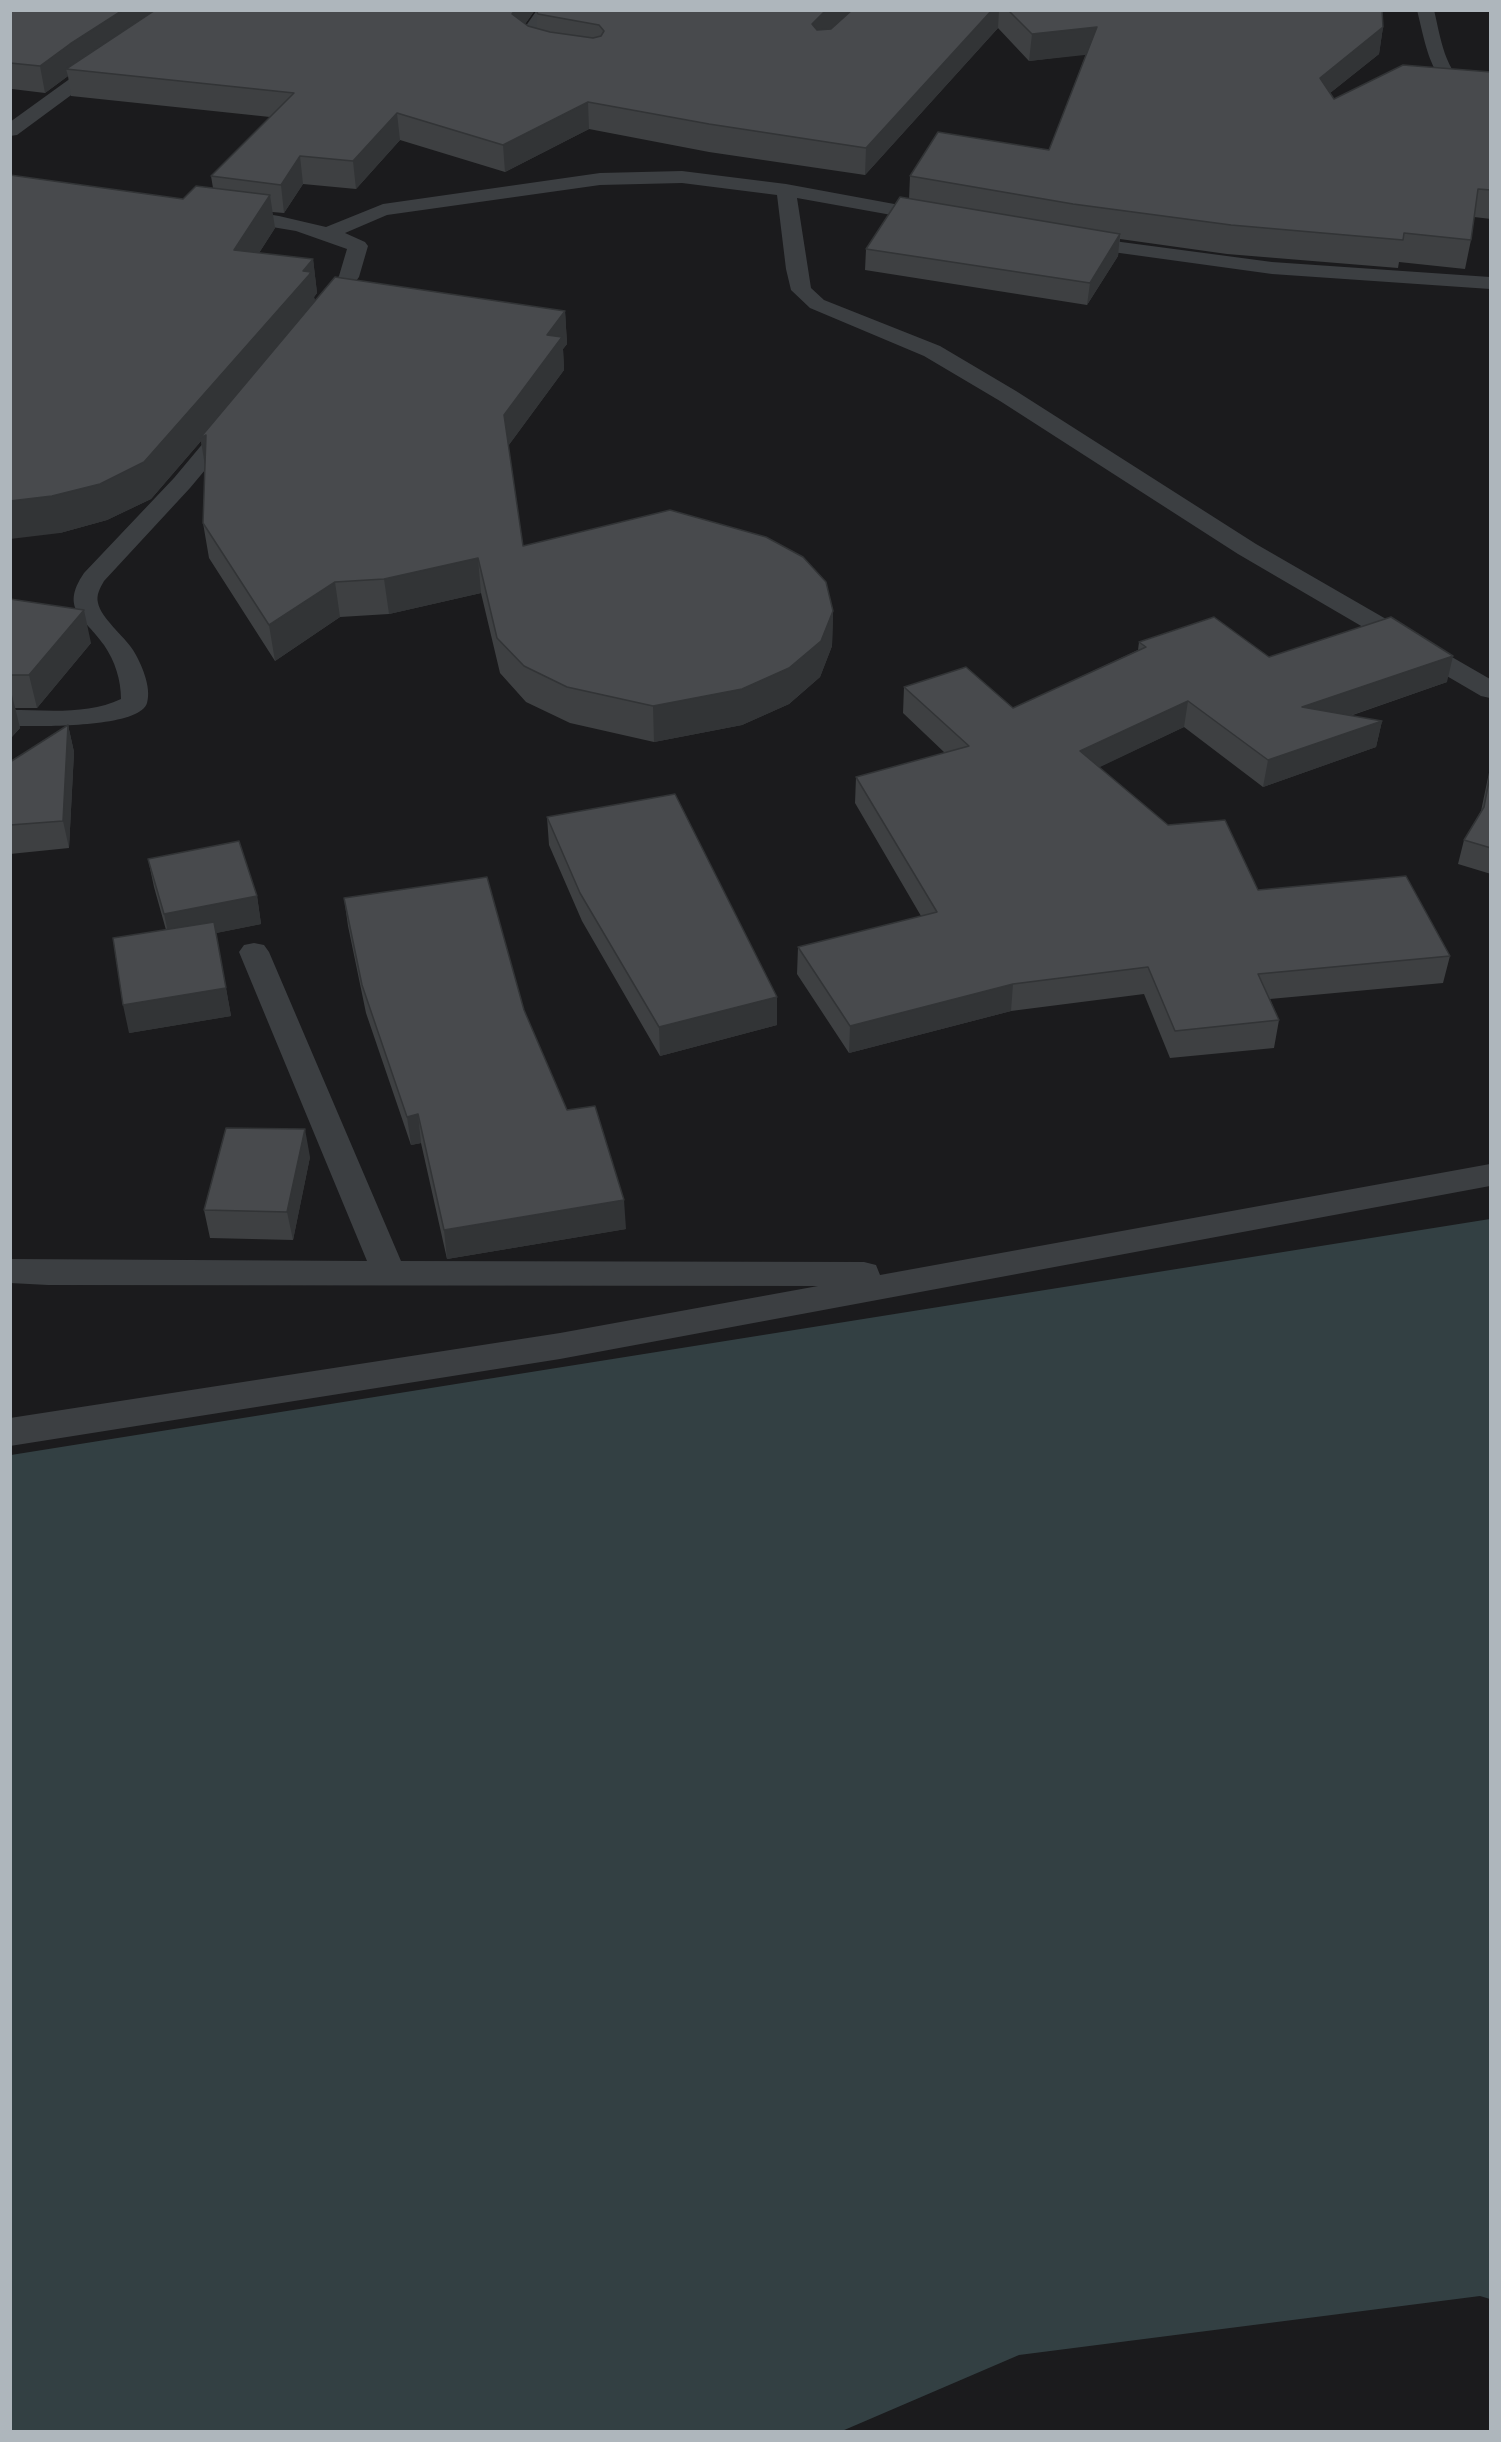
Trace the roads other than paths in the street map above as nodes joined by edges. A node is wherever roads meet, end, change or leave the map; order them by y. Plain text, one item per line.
1 (546, 10) edge
2 (1425, 10) edge
3 (565, 52) edge
4 (118, 53) edge
5 (1491, 94) edge
6 (10, 131) edge
7 (786, 190) junction
8 (211, 212) edge
9 (956, 220) edge
10 (330, 232) junction
11 (1058, 239) edge
12 (1491, 283) edge
13 (307, 333) edge
14 (248, 404) edge
15 (1491, 690) edge
16 (10, 718) edge
17 (255, 952) dead end
18 (1491, 1175) edge
19 (10, 1271) edge
20 (389, 1273) junction
21 (945, 1275) junction
22 (10, 1432) edge

1 - 3 street
2 - 5 street
4 - 6 street
7 - 9 street
7 - 10 street
7 - 15 street
8 - 10 street
10 - 13 street
11 - 12 street
14 - 16 street
17 - 20 street
18 - 21 street
19 - 20 street
20 - 21 street
21 - 22 street

